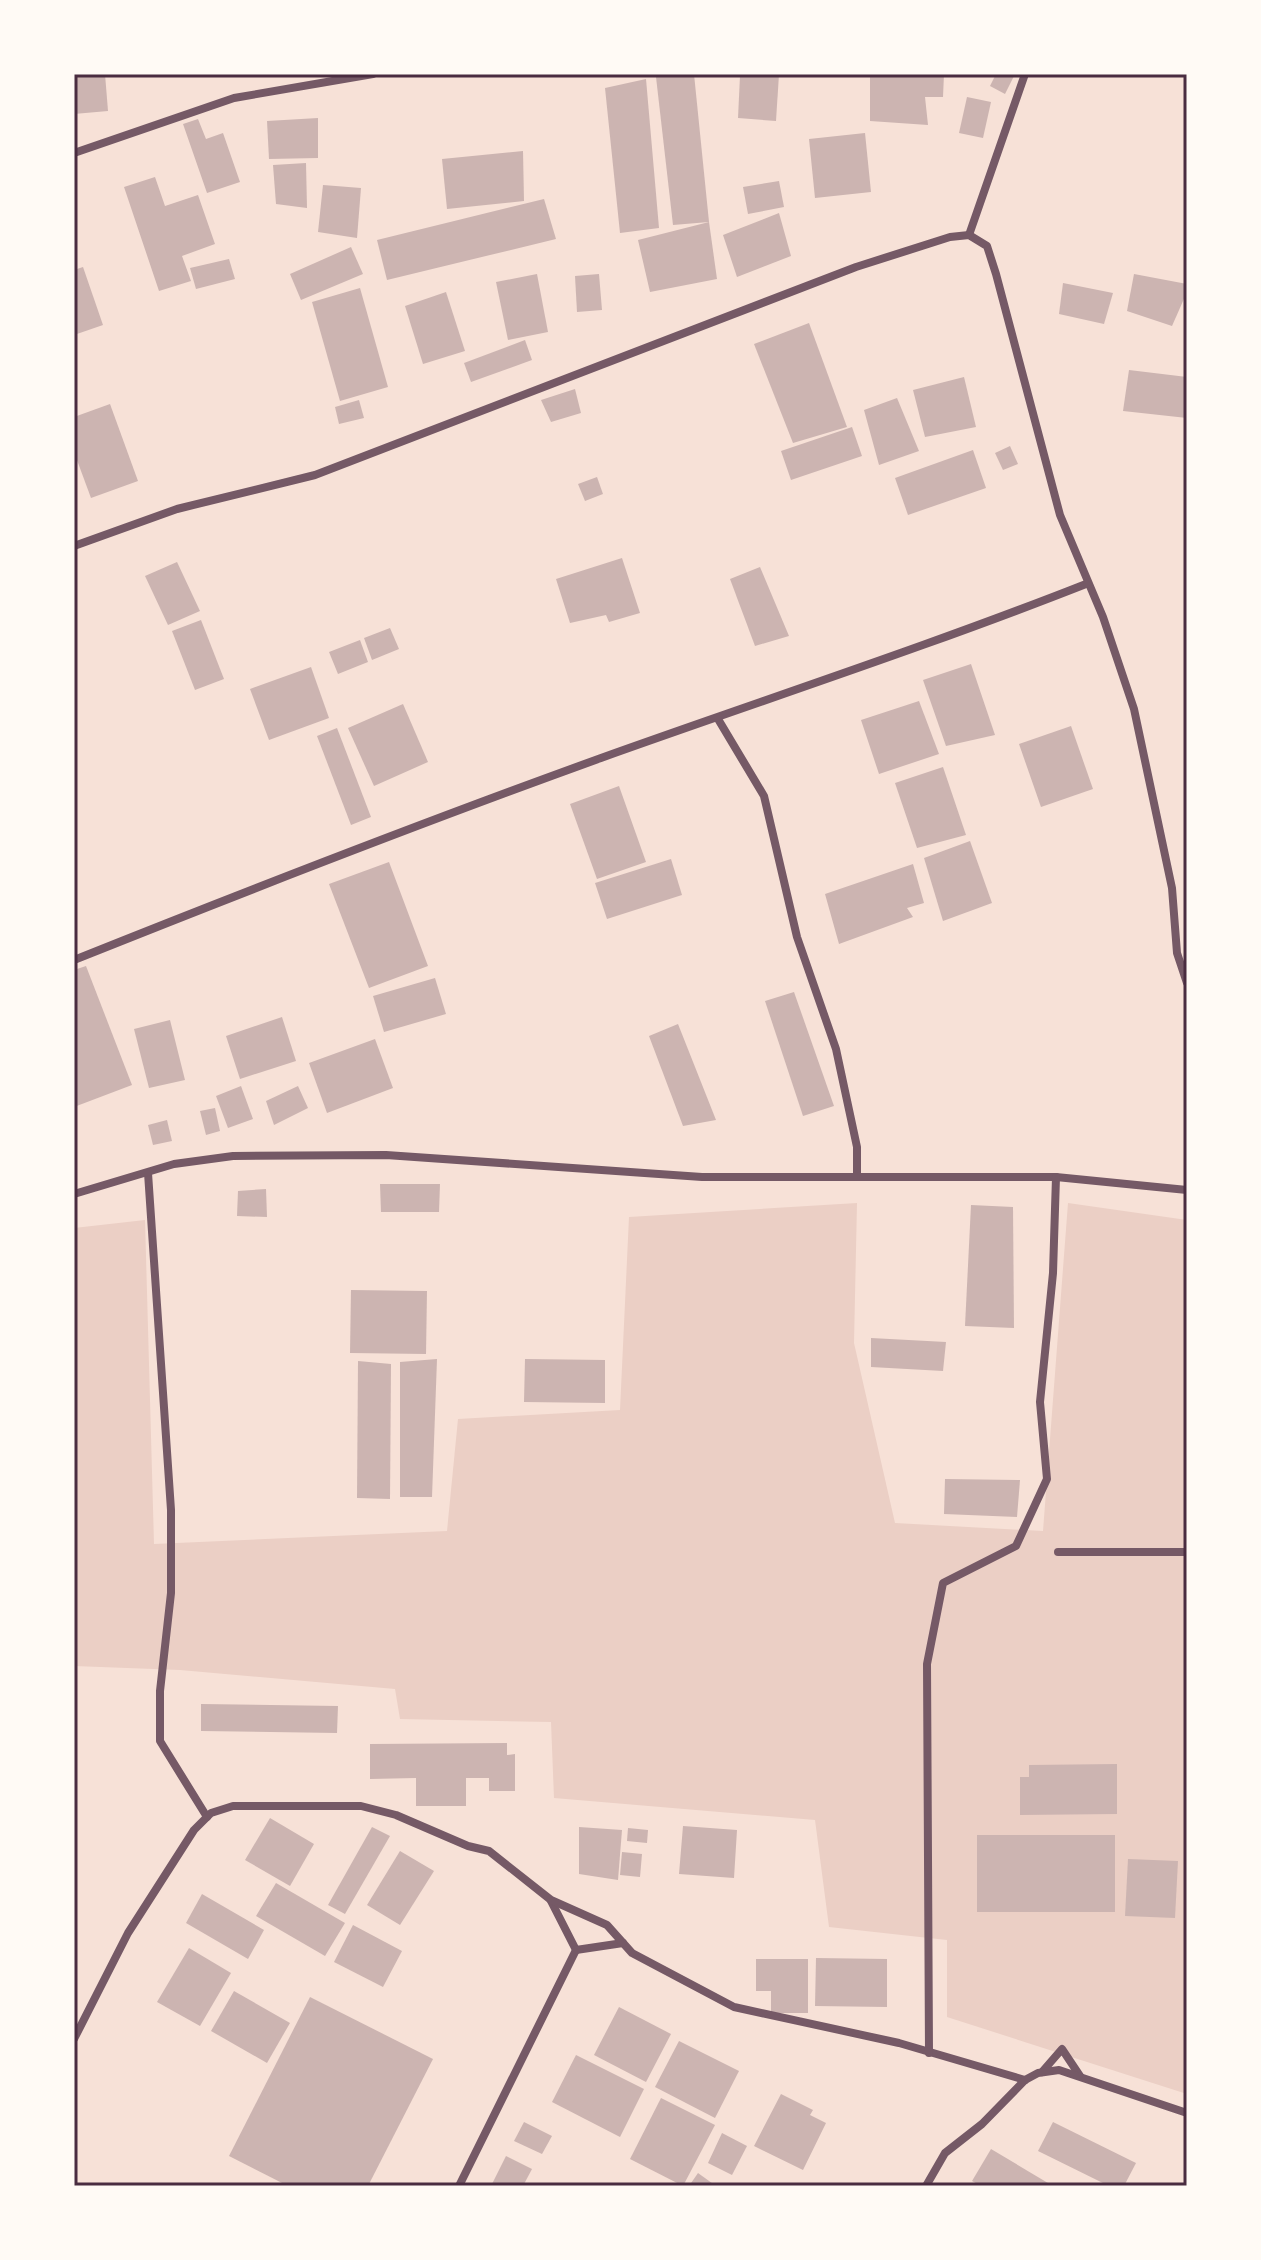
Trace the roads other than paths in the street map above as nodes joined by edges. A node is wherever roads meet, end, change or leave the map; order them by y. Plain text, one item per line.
1 (373, 74) edge
2 (1025, 74) edge
3 (74, 153) edge
4 (969, 235) junction
5 (74, 546) edge
6 (1086, 584) junction
7 (718, 719) junction
8 (74, 960) edge
9 (1187, 983) edge
10 (148, 1173) junction
11 (857, 1176) junction
12 (1056, 1177) junction
13 (1187, 1190) edge
14 (74, 1194) edge
15 (1058, 1552) dead end
16 (1187, 1552) edge
17 (207, 1817) junction
18 (551, 1900) junction
19 (623, 1943) junction
20 (576, 1950) junction
21 (74, 2039) edge
22 (929, 2053) junction
23 (1042, 2072) junction
24 (1081, 2077) junction
25 (1025, 2080) junction
26 (1187, 2113) edge
27 (459, 2186) edge
28 (926, 2186) edge

1 - 3 street
2 - 4 street
4 - 5 street
4 - 6 street
6 - 7 street
6 - 9 street
7 - 8 street
7 - 11 street
10 - 11 street
10 - 14 street
10 - 17 street
11 - 12 street
12 - 13 street
12 - 22 street
15 - 16 street
17 - 18 street
17 - 21 street
18 - 19 street
18 - 20 street
19 - 20 street
19 - 22 street
20 - 27 street
22 - 25 street
23 - 24 street
23 - 24 street
23 - 25 street
24 - 26 street
25 - 28 street

